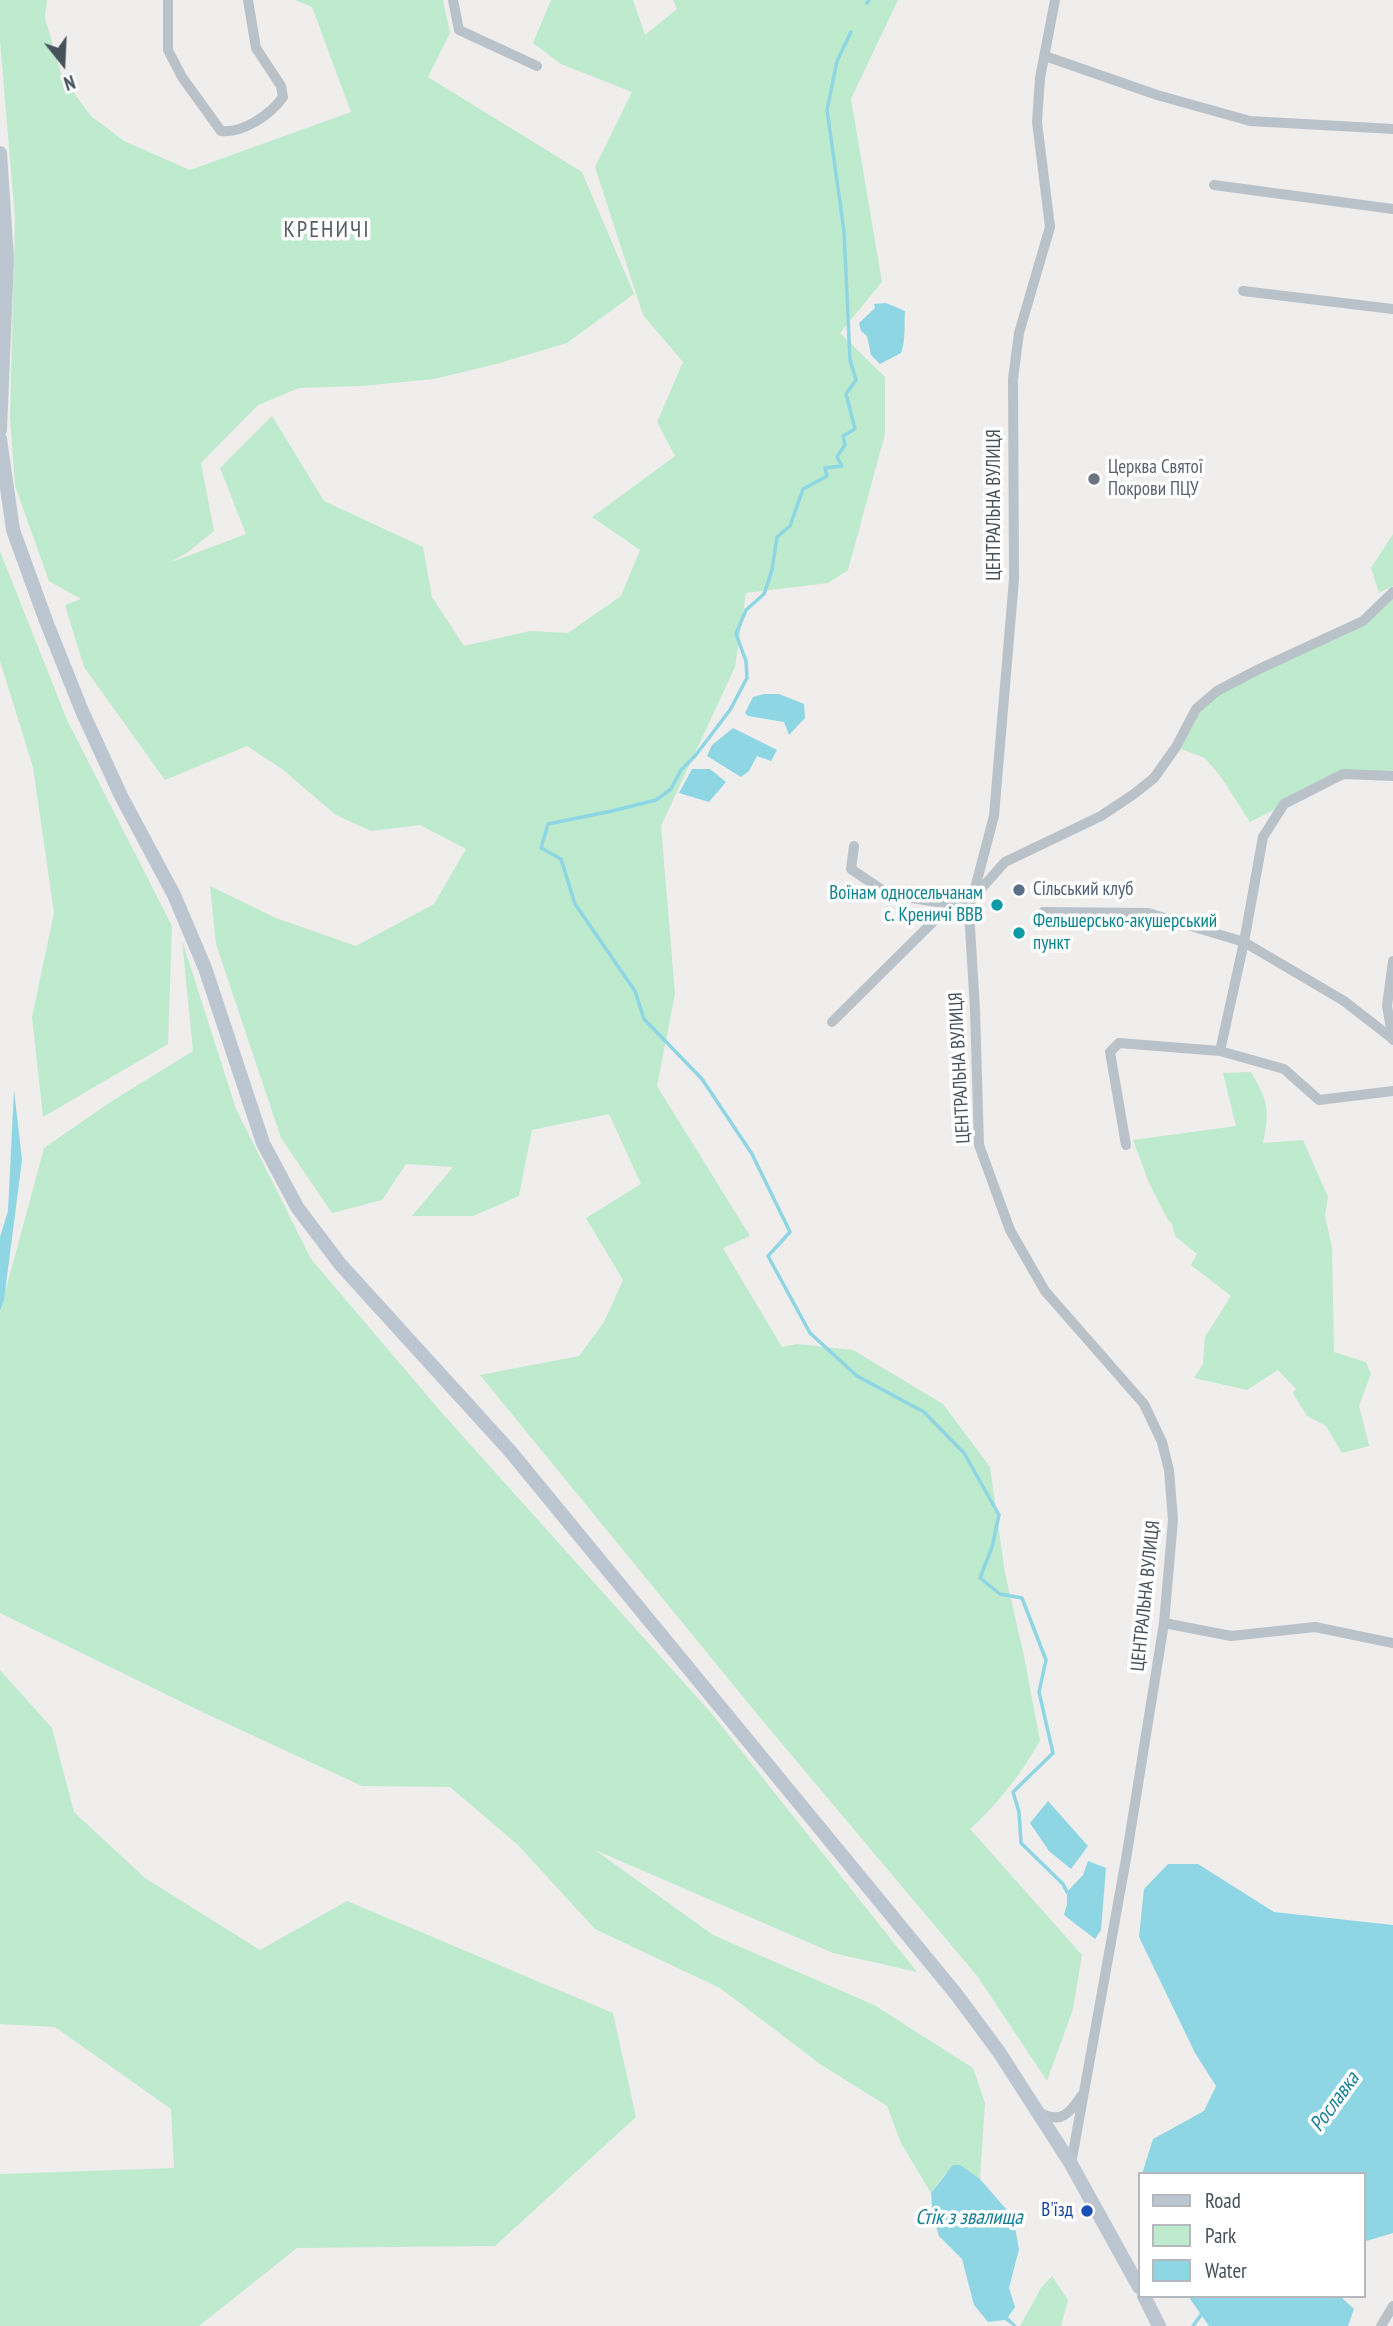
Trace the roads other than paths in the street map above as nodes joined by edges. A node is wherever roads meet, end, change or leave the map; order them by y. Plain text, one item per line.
1 (168, 0) edge
2 (248, 0) edge
3 (453, 0) edge
4 (1055, 0) edge
5 (1045, 55) junction
6 (537, 66) dead end
7 (1393, 128) edge
8 (0, 153) edge
9 (1214, 185) dead end
10 (1393, 209) edge
11 (1242, 291) dead end
12 (1393, 309) edge
13 (0, 430) edge
14 (0, 439) edge
15 (1393, 581) edge
16 (1392, 592) edge
17 (1393, 776) edge
18 (854, 846) dead end
19 (972, 899) junction
20 (1043, 912) dead end
21 (1244, 942) junction
22 (1393, 961) edge
23 (832, 1022) dead end
24 (1393, 1039) edge
25 (1220, 1051) junction
26 (1393, 1091) edge
27 (1126, 1145) dead end
28 (1164, 1623) junction
29 (1393, 1643) edge
30 (1084, 2091) junction
31 (1037, 2111) junction
32 (1071, 2164) junction
33 (1138, 2285) edge
34 (1145, 2298) edge
35 (1393, 2305) edge
36 (1159, 2326) edge
37 (1381, 2326) edge

1 - 2 street
3 - 6 street
4 - 5 street, ЦЕНТРАЛЬНА ВУЛИЦЯ
5 - 7 street
5 - 19 street, ЦЕНТРАЛЬНА ВУЛИЦЯ
8 - 13 main road
9 - 10 street
11 - 12 street
14 - 31 main road
15 - 16 street
16 - 19 street
17 - 21 street
18 - 19 street
19 - 23 street
19 - 28 street, ЦЕНТРАЛЬНА ВУЛИЦЯ
20 - 21 street
21 - 24 street
21 - 25 street
22 - 24 street
25 - 26 street
25 - 27 street
28 - 29 street
28 - 30 street, ЦЕНТРАЛЬНА ВУЛИЦЯ
30 - 31 street
30 - 32 street, ЦЕНТРАЛЬНА ВУЛИЦЯ
31 - 32 main road
32 - 33 main road
34 - 36 main road
35 - 37 street

